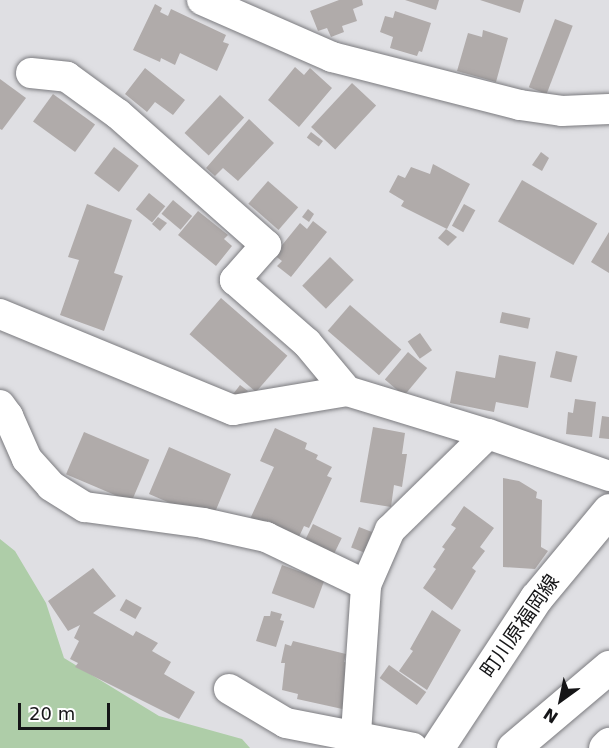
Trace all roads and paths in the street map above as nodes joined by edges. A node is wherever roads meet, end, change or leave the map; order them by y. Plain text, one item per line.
1 (202, 0) edge
2 (32, 73) dead end
3 (609, 109) edge
4 (0, 314) edge
5 (347, 391) junction
6 (0, 405) edge
7 (488, 434) junction
8 (609, 476) edge
9 (609, 510) edge
10 (366, 585) junction
11 (609, 667) edge
12 (229, 689) dead end
13 (355, 743) edge
14 (609, 744) edge
15 (413, 748) edge
16 (437, 748) edge
17 (513, 748) edge
18 (605, 748) edge

1 - 3 street
2 - 5 street
4 - 5 street
5 - 7 street
6 - 10 street
7 - 8 street
7 - 10 street
9 - 16 main road, 町川原福岡線
10 - 13 street
11 - 17 main road
12 - 13 street
13 - 15 street
14 - 18 main road

